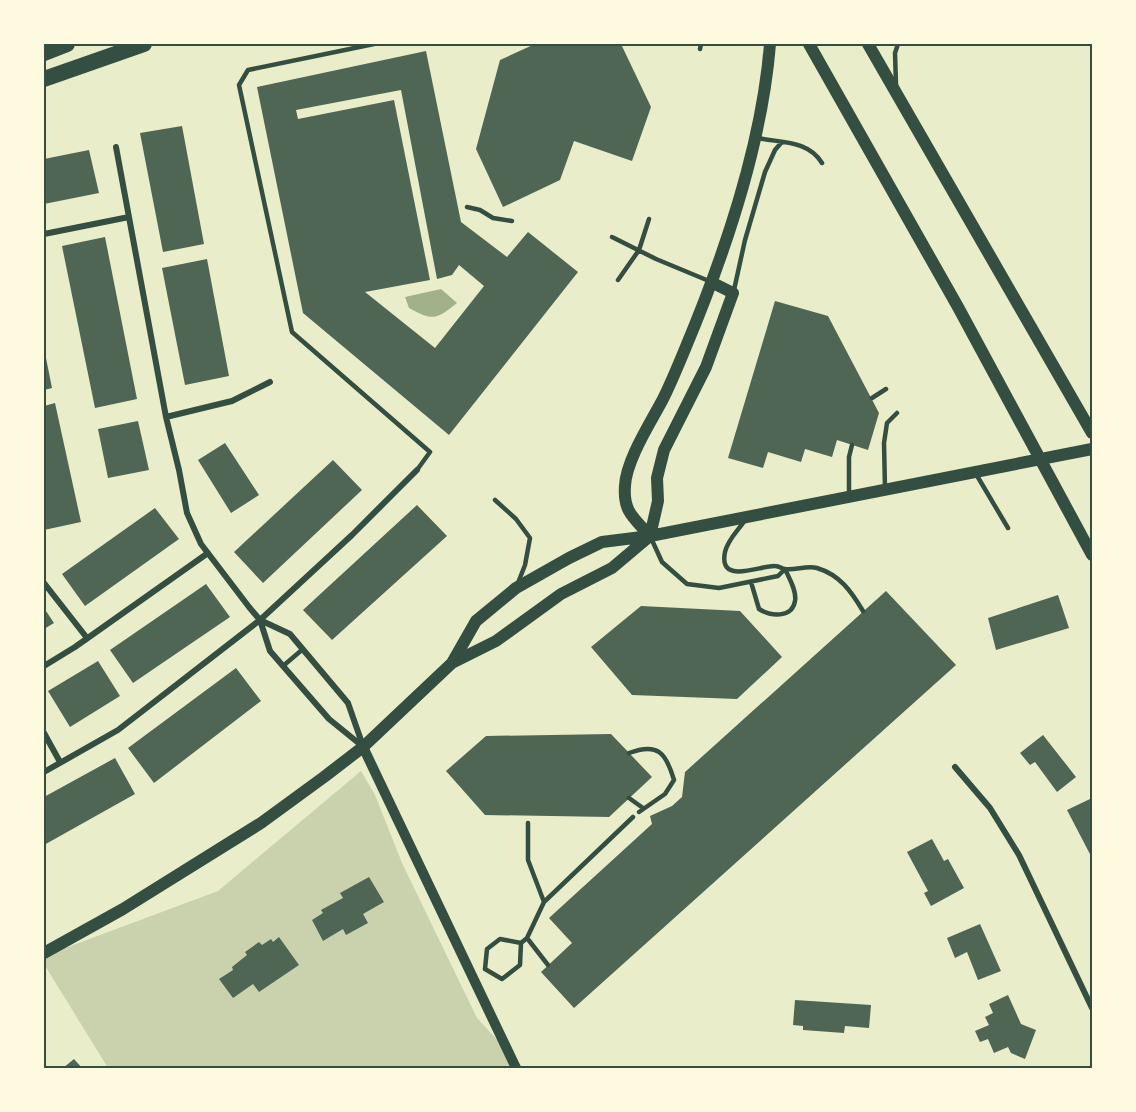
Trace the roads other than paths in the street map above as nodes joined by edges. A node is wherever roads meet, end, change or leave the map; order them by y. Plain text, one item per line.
1 (67, 44) edge
2 (144, 44) edge
3 (374, 44) edge
4 (770, 44) edge
5 (809, 44) edge
6 (868, 44) edge
7 (898, 44) edge
8 (44, 53) edge
9 (44, 79) edge
10 (897, 94) junction
11 (755, 137) junction
12 (781, 143) junction
13 (116, 147) dead end
14 (822, 163) dead end
15 (467, 207) dead end
16 (129, 217) junction
17 (650, 219) dead end
18 (512, 221) dead end
19 (44, 234) edge
20 (612, 237) dead end
21 (639, 250) junction
22 (618, 280) dead end
23 (711, 282) junction
24 (733, 293) junction
25 (270, 382) dead end
26 (886, 389) dead end
27 (872, 398) dead end
28 (897, 413) dead end
29 (166, 417) junction
30 (1092, 433) edge
31 (852, 445) dead end
32 (1092, 449) edge
33 (1041, 460) junction
34 (417, 470) joint
35 (975, 472) junction
36 (885, 489) junction
37 (849, 496) junction
38 (495, 500) dead end
39 (747, 517) junction
40 (1008, 528) dead end
41 (650, 536) junction
42 (208, 553) junction
43 (1092, 555) edge
44 (785, 569) junction
45 (751, 582) junction
46 (44, 583) edge
47 (516, 588) junction
48 (863, 611) dead end
49 (260, 620) junction
50 (87, 639) junction
51 (303, 649) junction
52 (452, 663) junction
53 (44, 666) edge
54 (283, 666) junction
55 (44, 732) edge
56 (363, 747) junction
57 (629, 753) dead end
58 (60, 762) junction
59 (955, 767) dead end
60 (44, 771) edge
61 (629, 798) dead end
62 (633, 817) dead end
63 (528, 823) dead end
64 (544, 902) junction
65 (527, 938) junction
66 (521, 943) junction
67 (44, 953) edge
68 (548, 965) dead end
69 (485, 969) junction
70 (474, 975) junction
71 (1092, 1008) edge
72 (516, 1068) edge

1 - 8 highway
2 - 9 highway
3 - 34 lane
4 - 11 main road
5 - 33 main road
6 - 10 main road
7 - 10 lane
10 - 30 main road
11 - 12 lane
11 - 23 main road
12 - 14 lane
12 - 24 lane
13 - 16 street
15 - 18 lane
16 - 19 street
16 - 29 street
17 - 21 lane
20 - 21 lane
21 - 22 lane
21 - 23 lane
23 - 24 main road
23 - 41 main road
24 - 41 main road
25 - 29 street
26 - 27 lane
28 - 36 lane
29 - 42 street
31 - 37 lane
32 - 33 main road
33 - 35 main road
33 - 43 main road
34 - 49 street
35 - 36 main road
35 - 40 lane
36 - 37 main road
37 - 39 main road
38 - 47 lane
39 - 41 main road
39 - 44 lane
41 - 45 lane
41 - 47 main road
41 - 52 main road
42 - 49 street
42 - 50 street
44 - 45 lane
44 - 45 lane
44 - 48 lane
46 - 50 street
47 - 52 main road
49 - 51 street
49 - 54 street
49 - 58 street
50 - 53 street
51 - 54 lane
51 - 56 street
52 - 56 main road
54 - 56 street
55 - 58 street
56 - 67 main road
56 - 70 street
57 - 61 lane
58 - 60 street
59 - 71 street
62 - 64 lane
63 - 64 lane
64 - 65 lane
65 - 66 lane
65 - 68 lane
66 - 69 lane
66 - 69 lane
69 - 70 lane
70 - 72 street

